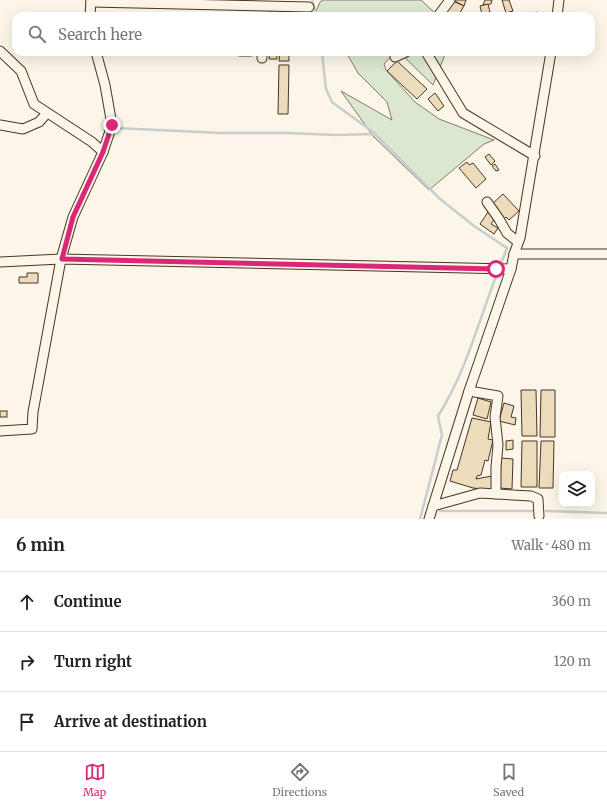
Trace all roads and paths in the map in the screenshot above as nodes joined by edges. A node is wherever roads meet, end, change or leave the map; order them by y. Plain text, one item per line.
1 (450, 0) edge
2 (559, 0) edge
3 (91, 1) edge
4 (263, 6) junction
5 (310, 7) dead end
6 (90, 12) edge
7 (263, 12) edge
8 (441, 12) edge
9 (558, 12) edge
10 (0, 50) edge
11 (97, 56) edge
12 (428, 56) edge
13 (550, 56) edge
14 (47, 113) junction
15 (0, 125) edge
16 (103, 152) junction
17 (535, 156) junction
18 (487, 202) dead end
19 (518, 242) junction
20 (514, 254) junction
21 (607, 254) edge
22 (62, 259) junction
23 (0, 262) edge
24 (503, 269) junction
25 (469, 391) junction
26 (0, 431) edge
27 (496, 494) junction
28 (433, 506) junction
29 (540, 516) dead end
30 (429, 519) edge

1 - 8 street
2 - 9 street
3 - 4 street
3 - 6 street
4 - 5 street
4 - 7 street
10 - 14 street
11 - 16 street
12 - 17 street
13 - 17 street
14 - 15 street
14 - 16 street
16 - 22 street
17 - 19 street
18 - 19 street
19 - 20 street
20 - 21 street
20 - 24 street
22 - 23 street
22 - 24 street
22 - 26 street
24 - 25 street
25 - 27 street
25 - 28 street
27 - 28 street
27 - 29 street
28 - 30 street

